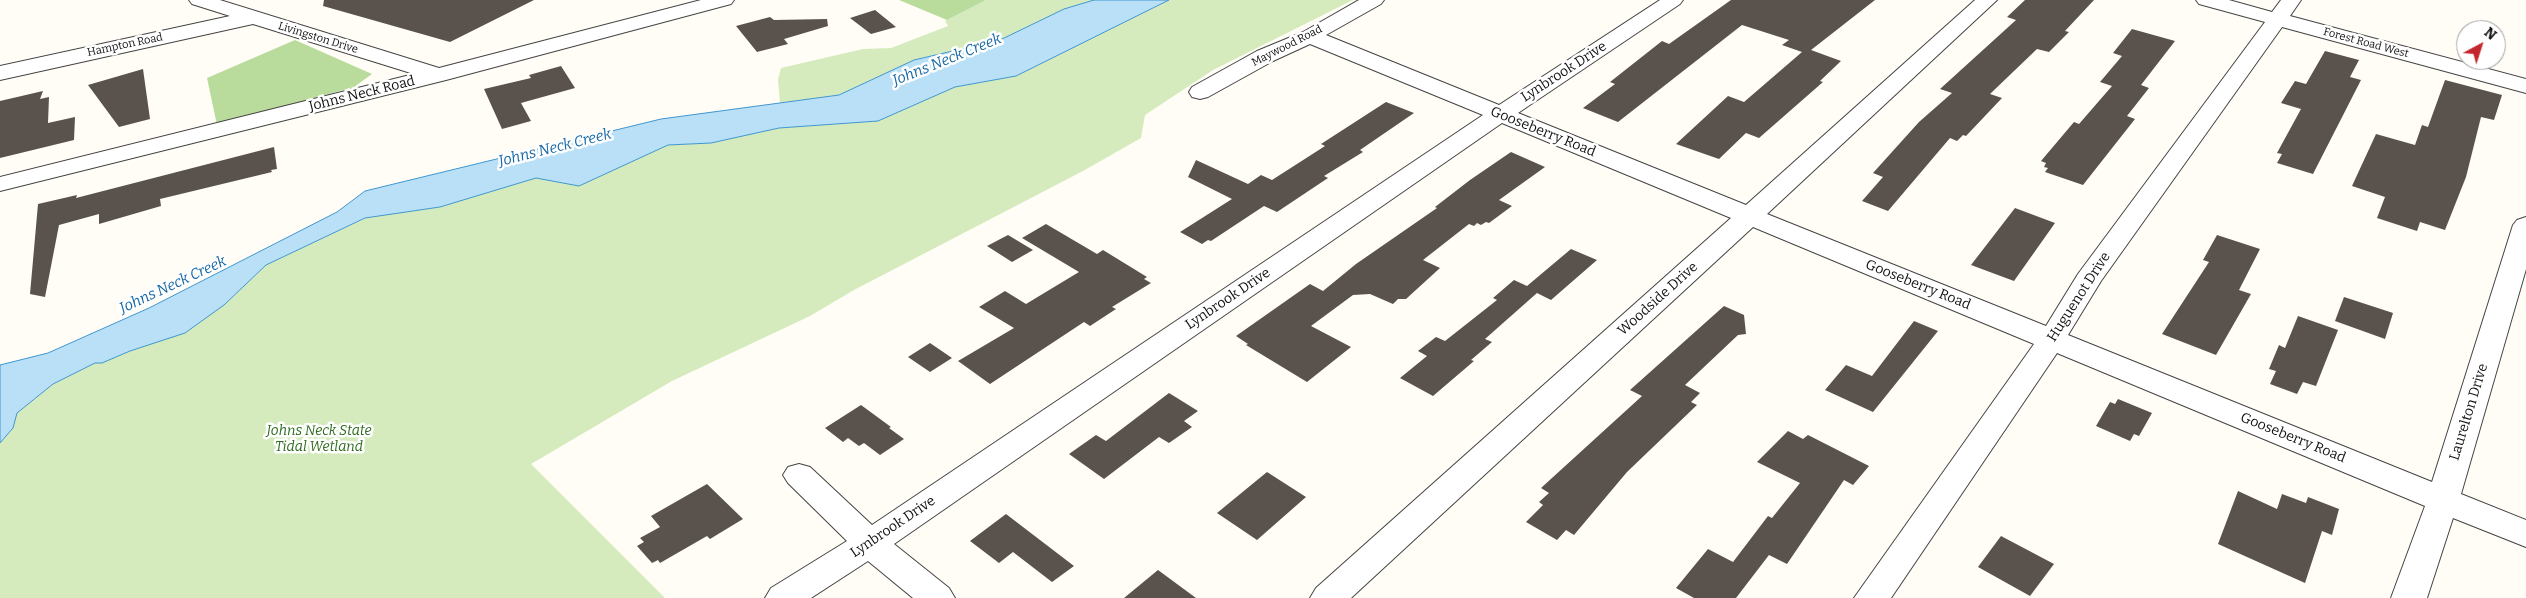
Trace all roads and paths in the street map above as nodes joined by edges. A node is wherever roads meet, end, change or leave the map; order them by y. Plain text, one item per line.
1 (200, 0) edge
2 (724, 0) edge
3 (1374, 0) edge
4 (1673, 0) edge
5 (1987, 0) edge
6 (2206, 0) edge
7 (2284, 10) edge
8 (251, 18) junction
9 (1310, 36) junction
10 (0, 73) edge
11 (438, 75) junction
12 (2526, 86) edge
13 (1200, 92) dead end
14 (1500, 114) junction
15 (0, 184) edge
16 (1749, 216) junction
17 (2526, 224) edge
18 (2052, 339) junction
19 (799, 476) dead end
20 (2443, 500) junction
21 (2526, 534) edge
22 (870, 543) junction
23 (783, 598) edge
24 (937, 598) edge
25 (1328, 598) edge
26 (1872, 598) edge
27 (2410, 598) edge

1 - 8 street, Livingston Drive
2 - 11 street, Johns Neck Road
3 - 9 street, Maywood Road
4 - 14 street, Lynbrook Drive
5 - 16 street, Woodside Drive
6 - 7 street, Forest Road West
7 - 12 street, Forest Road West
7 - 18 street, Huguenot Drive
8 - 10 street, Hampton Road
8 - 11 street, Livingston Drive
9 - 13 street, Maywood Road
9 - 14 street, Gooseberry Road
11 - 15 street, Johns Neck Road
14 - 16 street, Gooseberry Road
14 - 22 street, Lynbrook Drive
16 - 18 street, Gooseberry Road
16 - 25 street, Woodside Drive
17 - 20 street, Laurelton Drive
18 - 20 street, Gooseberry Road
18 - 26 street, Huguenot Drive
19 - 22 street
20 - 21 street, Gooseberry Road
20 - 27 street, Laurelton Drive
22 - 23 street, Lynbrook Drive
22 - 24 street

